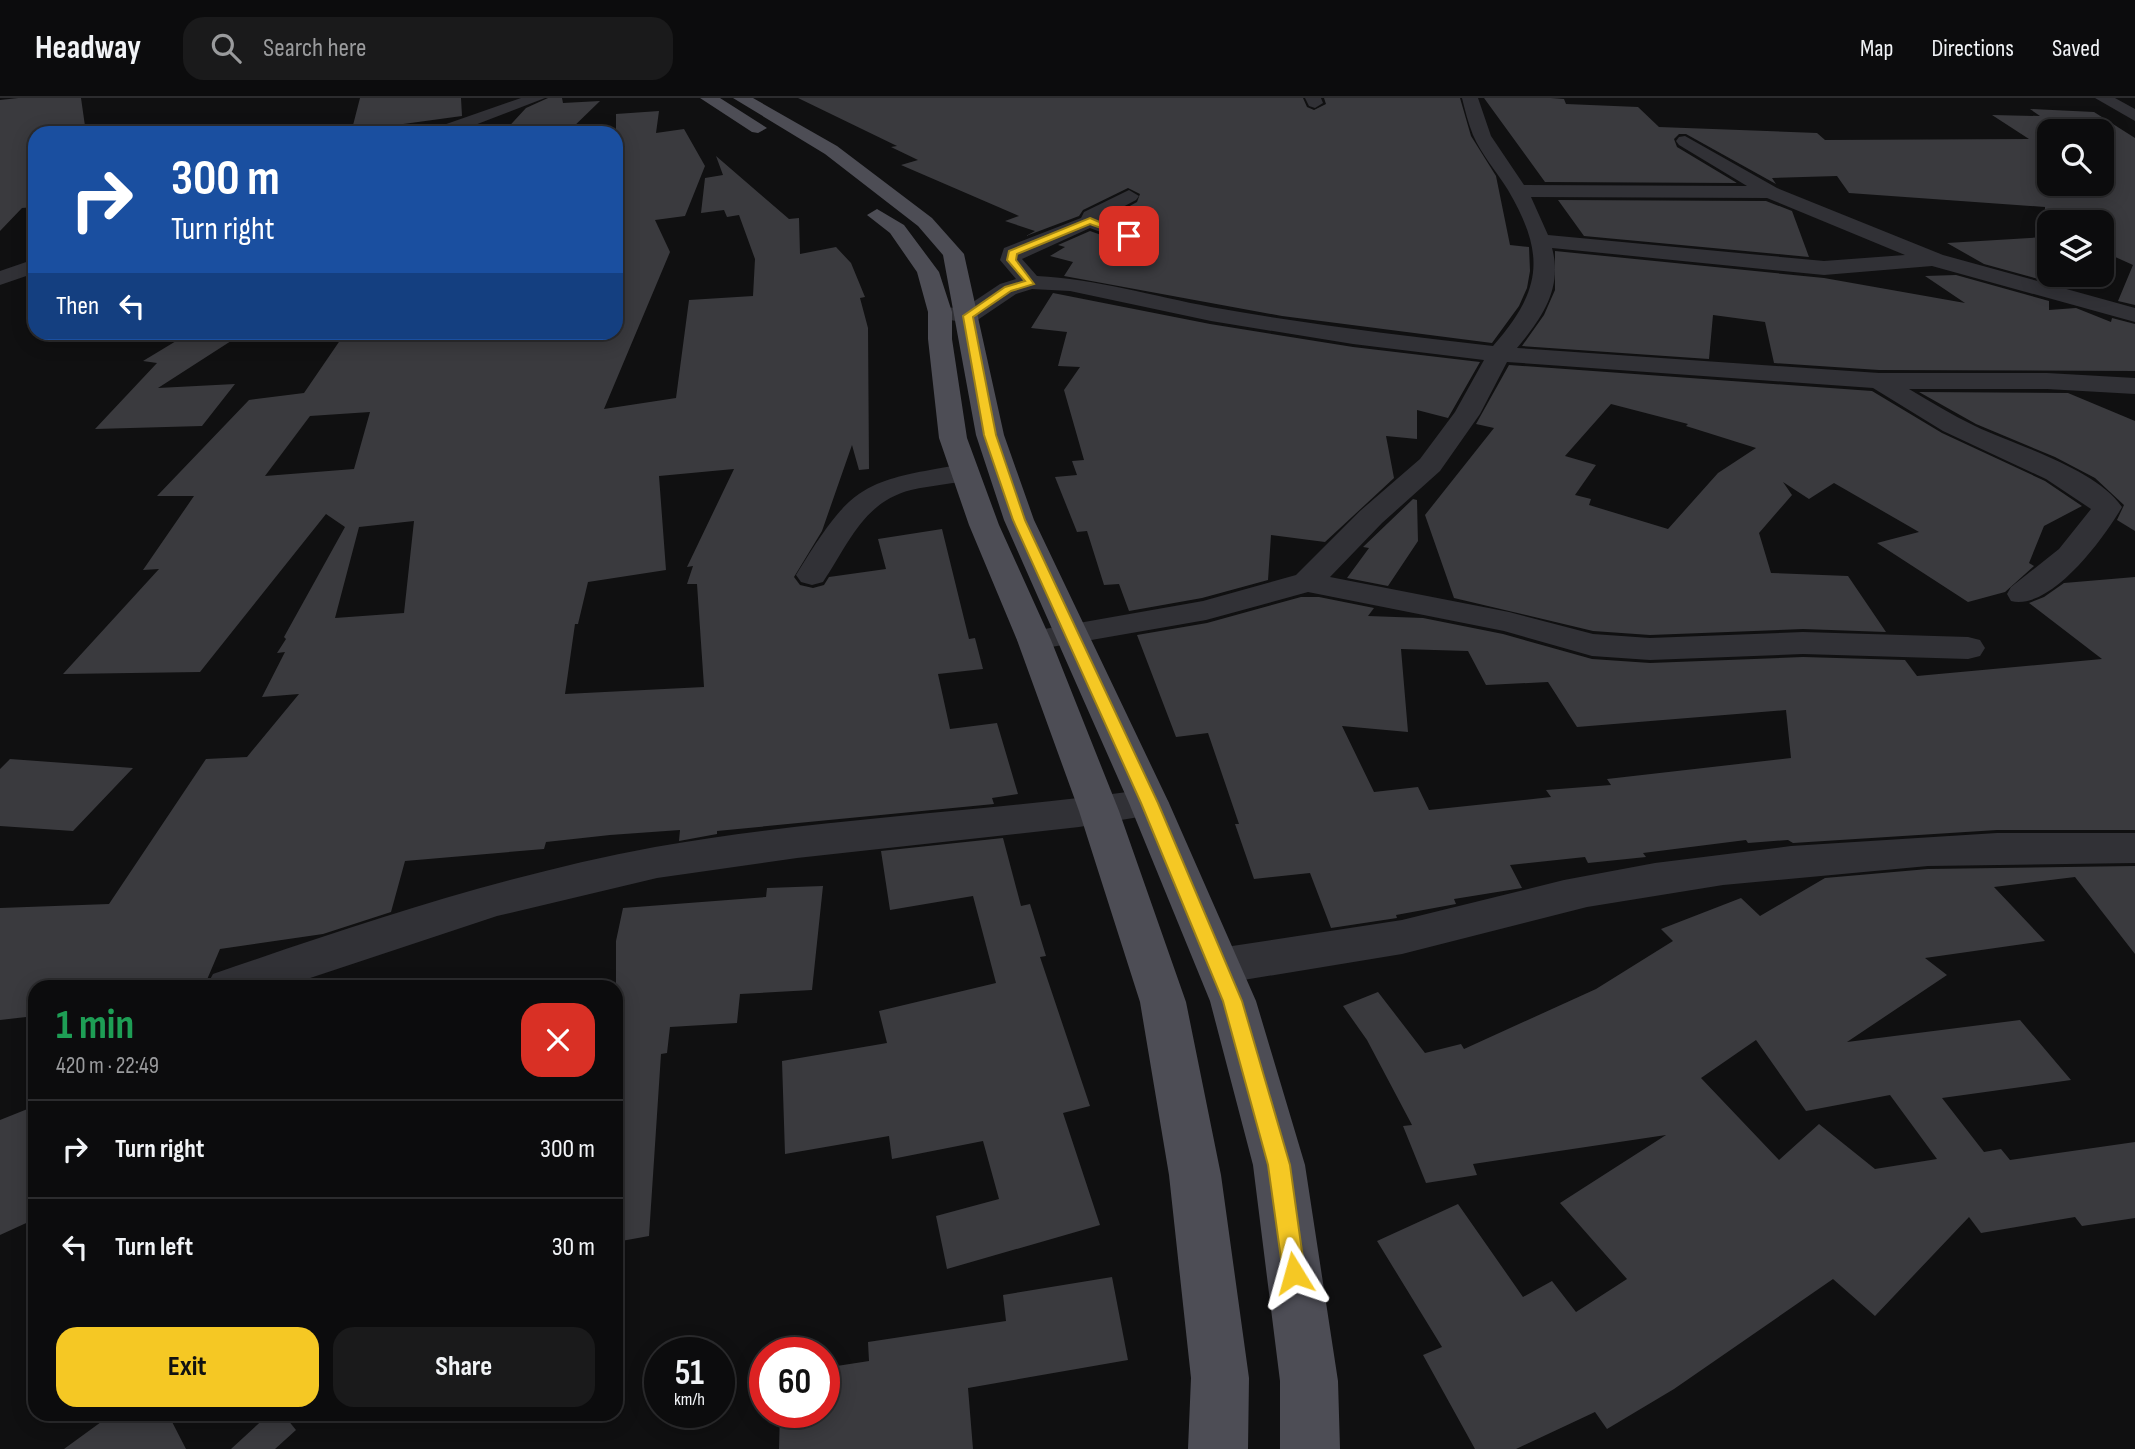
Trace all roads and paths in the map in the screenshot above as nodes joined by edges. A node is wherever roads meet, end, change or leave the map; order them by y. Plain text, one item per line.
1 (537, 98) edge
2 (708, 98) edge
3 (741, 98) edge
4 (1470, 98) edge
5 (2103, 98) edge
6 (2135, 116) edge
7 (458, 126) edge
8 (784, 133) junction
9 (1685, 141) dead end
10 (1518, 191) junction
11 (1770, 192) junction
12 (1129, 196) dead end
13 (1090, 221) junction
14 (1129, 236) dead end
15 (1539, 240) junction
16 (1935, 260) junction
17 (1031, 282) junction
18 (954, 314) junction
19 (2135, 315) edge
20 (1499, 354) junction
21 (1880, 381) junction
22 (2135, 386) edge
23 (965, 473) junction
24 (812, 575) dead end
25 (1307, 582) junction
26 (2023, 594) dead end
27 (1071, 632) junction
28 (1034, 639) junction
29 (1968, 648) dead end
30 (1149, 803) junction
31 (1099, 811) junction
32 (2135, 848) edge
33 (1219, 965) junction
34 (250, 980) edge
35 (1218, 1449) edge
36 (1310, 1449) edge

1 - 7 street
2 - 8 main road
3 - 8 main road
4 - 10 street
5 - 6 street
8 - 18 main road
9 - 11 street
10 - 11 street
10 - 15 street
11 - 16 street
12 - 13 street
13 - 14 street
13 - 17 street
15 - 16 street
15 - 20 street
16 - 19 street
17 - 18 street
17 - 20 street
18 - 23 main road
18 - 27 main road
20 - 21 street
20 - 25 street
21 - 22 street
21 - 26 street
23 - 24 street
23 - 28 main road
25 - 27 street
25 - 29 street
27 - 28 street
27 - 30 main road
28 - 31 main road
30 - 31 street
30 - 33 main road
31 - 34 street
31 - 35 main road
32 - 33 street
33 - 36 main road

